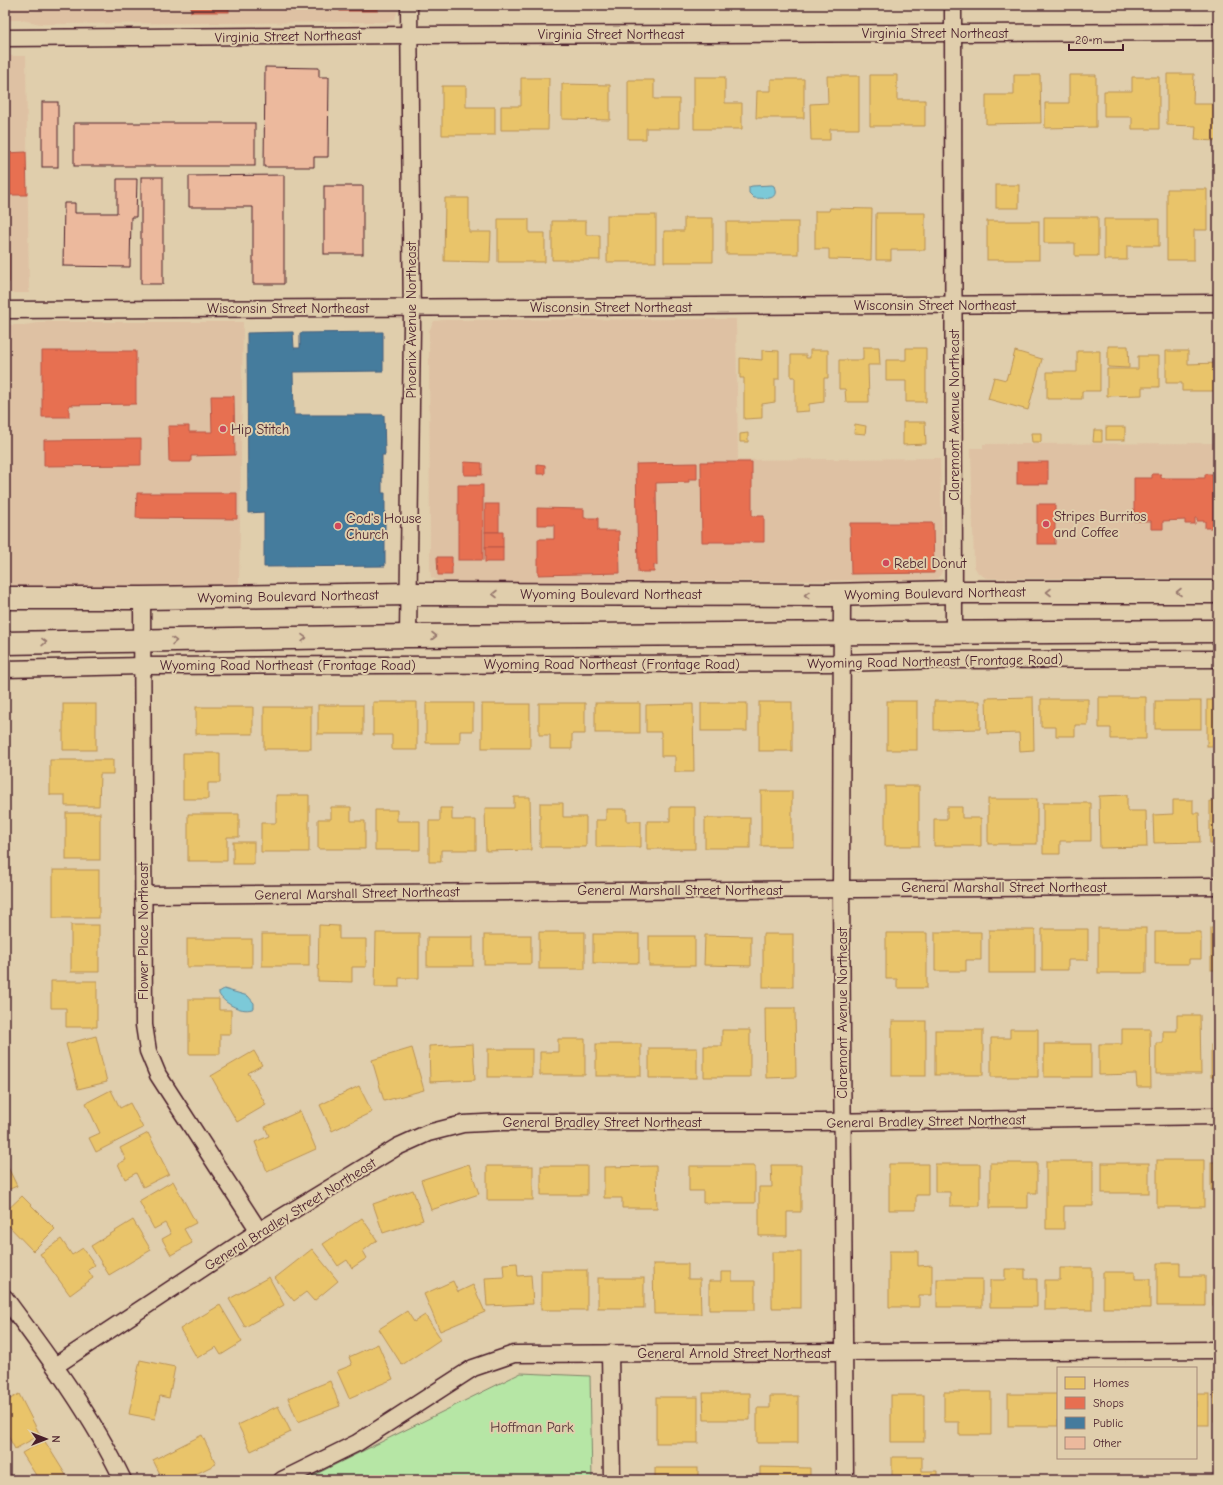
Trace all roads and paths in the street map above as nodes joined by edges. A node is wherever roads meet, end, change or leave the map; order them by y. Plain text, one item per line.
1 (409, 5) edge
2 (953, 5) edge
3 (1218, 32) edge
4 (954, 33) junction
5 (409, 35) junction
6 (5, 38) edge
7 (1218, 303) edge
8 (954, 305) junction
9 (412, 308) junction
10 (5, 310) edge
11 (954, 592) junction
12 (1218, 592) edge
13 (410, 594) junction
14 (842, 594) junction
15 (5, 598) edge
16 (142, 598) junction
17 (1218, 631) edge
18 (841, 634) junction
19 (954, 634) junction
20 (408, 636) junction
21 (142, 641) junction
22 (5, 643) edge
23 (1218, 659) edge
24 (841, 663) junction
25 (142, 666) junction
26 (5, 669) edge
27 (1218, 886) edge
28 (841, 888) junction
29 (143, 895) junction
30 (1218, 1116) edge
31 (842, 1122) junction
32 (259, 1231) junction
33 (5, 1298) edge
34 (1218, 1350) edge
35 (610, 1353) junction
36 (844, 1353) junction
37 (55, 1366) junction
38 (123, 1480) edge
39 (282, 1480) edge
40 (612, 1480) edge
41 (845, 1480) edge

1 - 5 street, Phoenix Avenue Northeast
2 - 4 street, Claremont Avenue Northeast
3 - 4 street, Virginia Street Northeast
4 - 5 street, Virginia Street Northeast
4 - 8 street, Claremont Avenue Northeast
5 - 6 street, Virginia Street Northeast
5 - 9 street, Phoenix Avenue Northeast
7 - 8 street, Wisconsin Street Northeast
8 - 9 street, Wisconsin Street Northeast
8 - 11 street, Claremont Avenue Northeast
9 - 10 street, Wisconsin Street Northeast
9 - 13 street, Phoenix Avenue Northeast
12 -> 11 main road, Wyoming Boulevard Northeast
11 - 14 main road, Wyoming Boulevard Northeast
11 - 19 street, Claremont Avenue Northeast
14 -> 13 main road, Wyoming Boulevard Northeast
13 - 16 main road, Wyoming Boulevard Northeast
13 - 20 street, Phoenix Avenue Northeast
14 - 18 street, Claremont Avenue Northeast
15 - 16 main road, Wyoming Boulevard Northeast
16 - 21 street, Flower Place Northeast
17 - 19 main road
18 - 19 main road
20 -> 18 main road
18 - 24 street, Claremont Avenue Northeast
21 -> 20 main road
22 -> 21 main road
21 - 25 street, Flower Place Northeast
23 - 24 street, Wyoming Road Northeast (Frontage Road)
24 - 25 street, Wyoming Road Northeast (Frontage Road)
24 - 28 street, Claremont Avenue Northeast
25 - 26 street, Wyoming Road Northeast (Frontage Road)
25 - 29 street, Flower Place Northeast
27 - 28 street, General Marshall Street Northeast
28 - 29 street, General Marshall Street Northeast
28 - 31 street, Claremont Avenue Northeast
29 - 32 street, Flower Place Northeast
30 - 31 street, General Bradley Street Northeast
31 - 32 street, General Bradley Street Northeast
31 - 36 street, Claremont Avenue Northeast
32 - 37 street, General Bradley Street Northeast
33 - 37 street
34 - 36 street, General Arnold Street Northeast
35 - 36 street, General Arnold Street Northeast
35 - 39 street, General Arnold Street Northeast
35 - 40 street
36 - 41 street, Claremont Avenue Northeast
37 - 38 street

